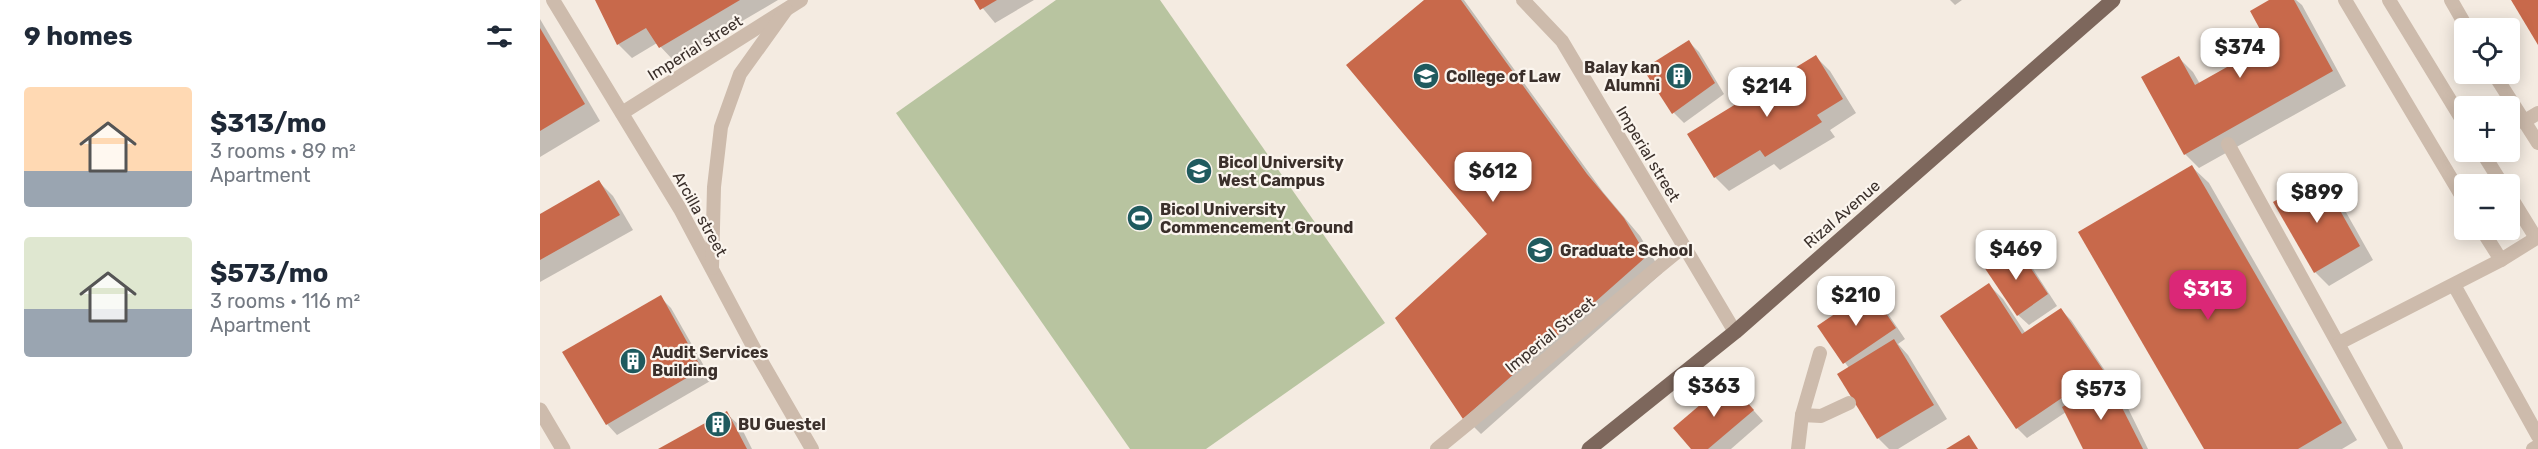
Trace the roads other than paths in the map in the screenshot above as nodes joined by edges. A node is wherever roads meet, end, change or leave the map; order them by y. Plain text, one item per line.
1 (553, 0) edge
2 (801, 0) edge
3 (1523, 0) edge
4 (2113, 0) edge
5 (2345, 0) edge
6 (2389, 0) edge
7 (2451, 0) edge
8 (786, 10) junction
9 (2461, 18) edge
10 (2500, 84) edge
11 (2454, 107) edge
12 (622, 113) junction
13 (2538, 113) edge
14 (2523, 123) junction
15 (2538, 143) edge
16 (2228, 144) dead end
17 (2454, 183) edge
18 (2520, 212) edge
19 (2537, 238) edge
20 (2488, 240) edge
21 (1683, 247) junction
22 (2500, 260) junction
23 (712, 270) junction
24 (2454, 285) junction
25 (1735, 332) junction
26 (2339, 343) junction
27 (1820, 353) dead end
28 (1849, 402) dead end
29 (540, 410) edge
30 (1802, 415) junction
31 (2538, 436) edge
32 (2538, 446) edge
33 (563, 449) edge
34 (812, 449) edge
35 (1437, 449) edge
36 (1589, 449) edge
37 (1798, 449) edge
38 (2396, 449) edge
39 (2533, 449) edge

1 - 12 lane, Arcilla street
2 - 8 lane, Imperial street
3 - 21 lane, Imperial street
4 - 25 main road, Rizal Avenue
5 - 17 lane
6 - 11 lane
7 - 9 lane
8 - 12 lane, Imperial street
8 - 23 lane, Imperial street
10 - 14 lane
12 - 23 lane, Arcilla street
13 - 14 lane
14 - 15 lane
16 - 26 lane
18 - 19 lane
19 - 22 lane
20 - 22 lane
21 - 25 lane, Imperial street
21 - 35 lane, Imperial Street
22 - 24 lane
23 - 34 lane, Arcilla street
24 - 26 lane
24 - 31 lane
25 - 36 main road, Rizal Avenue
26 - 38 lane
27 - 30 lane
28 - 30 lane
29 - 33 street
30 - 37 lane
32 - 39 lane

